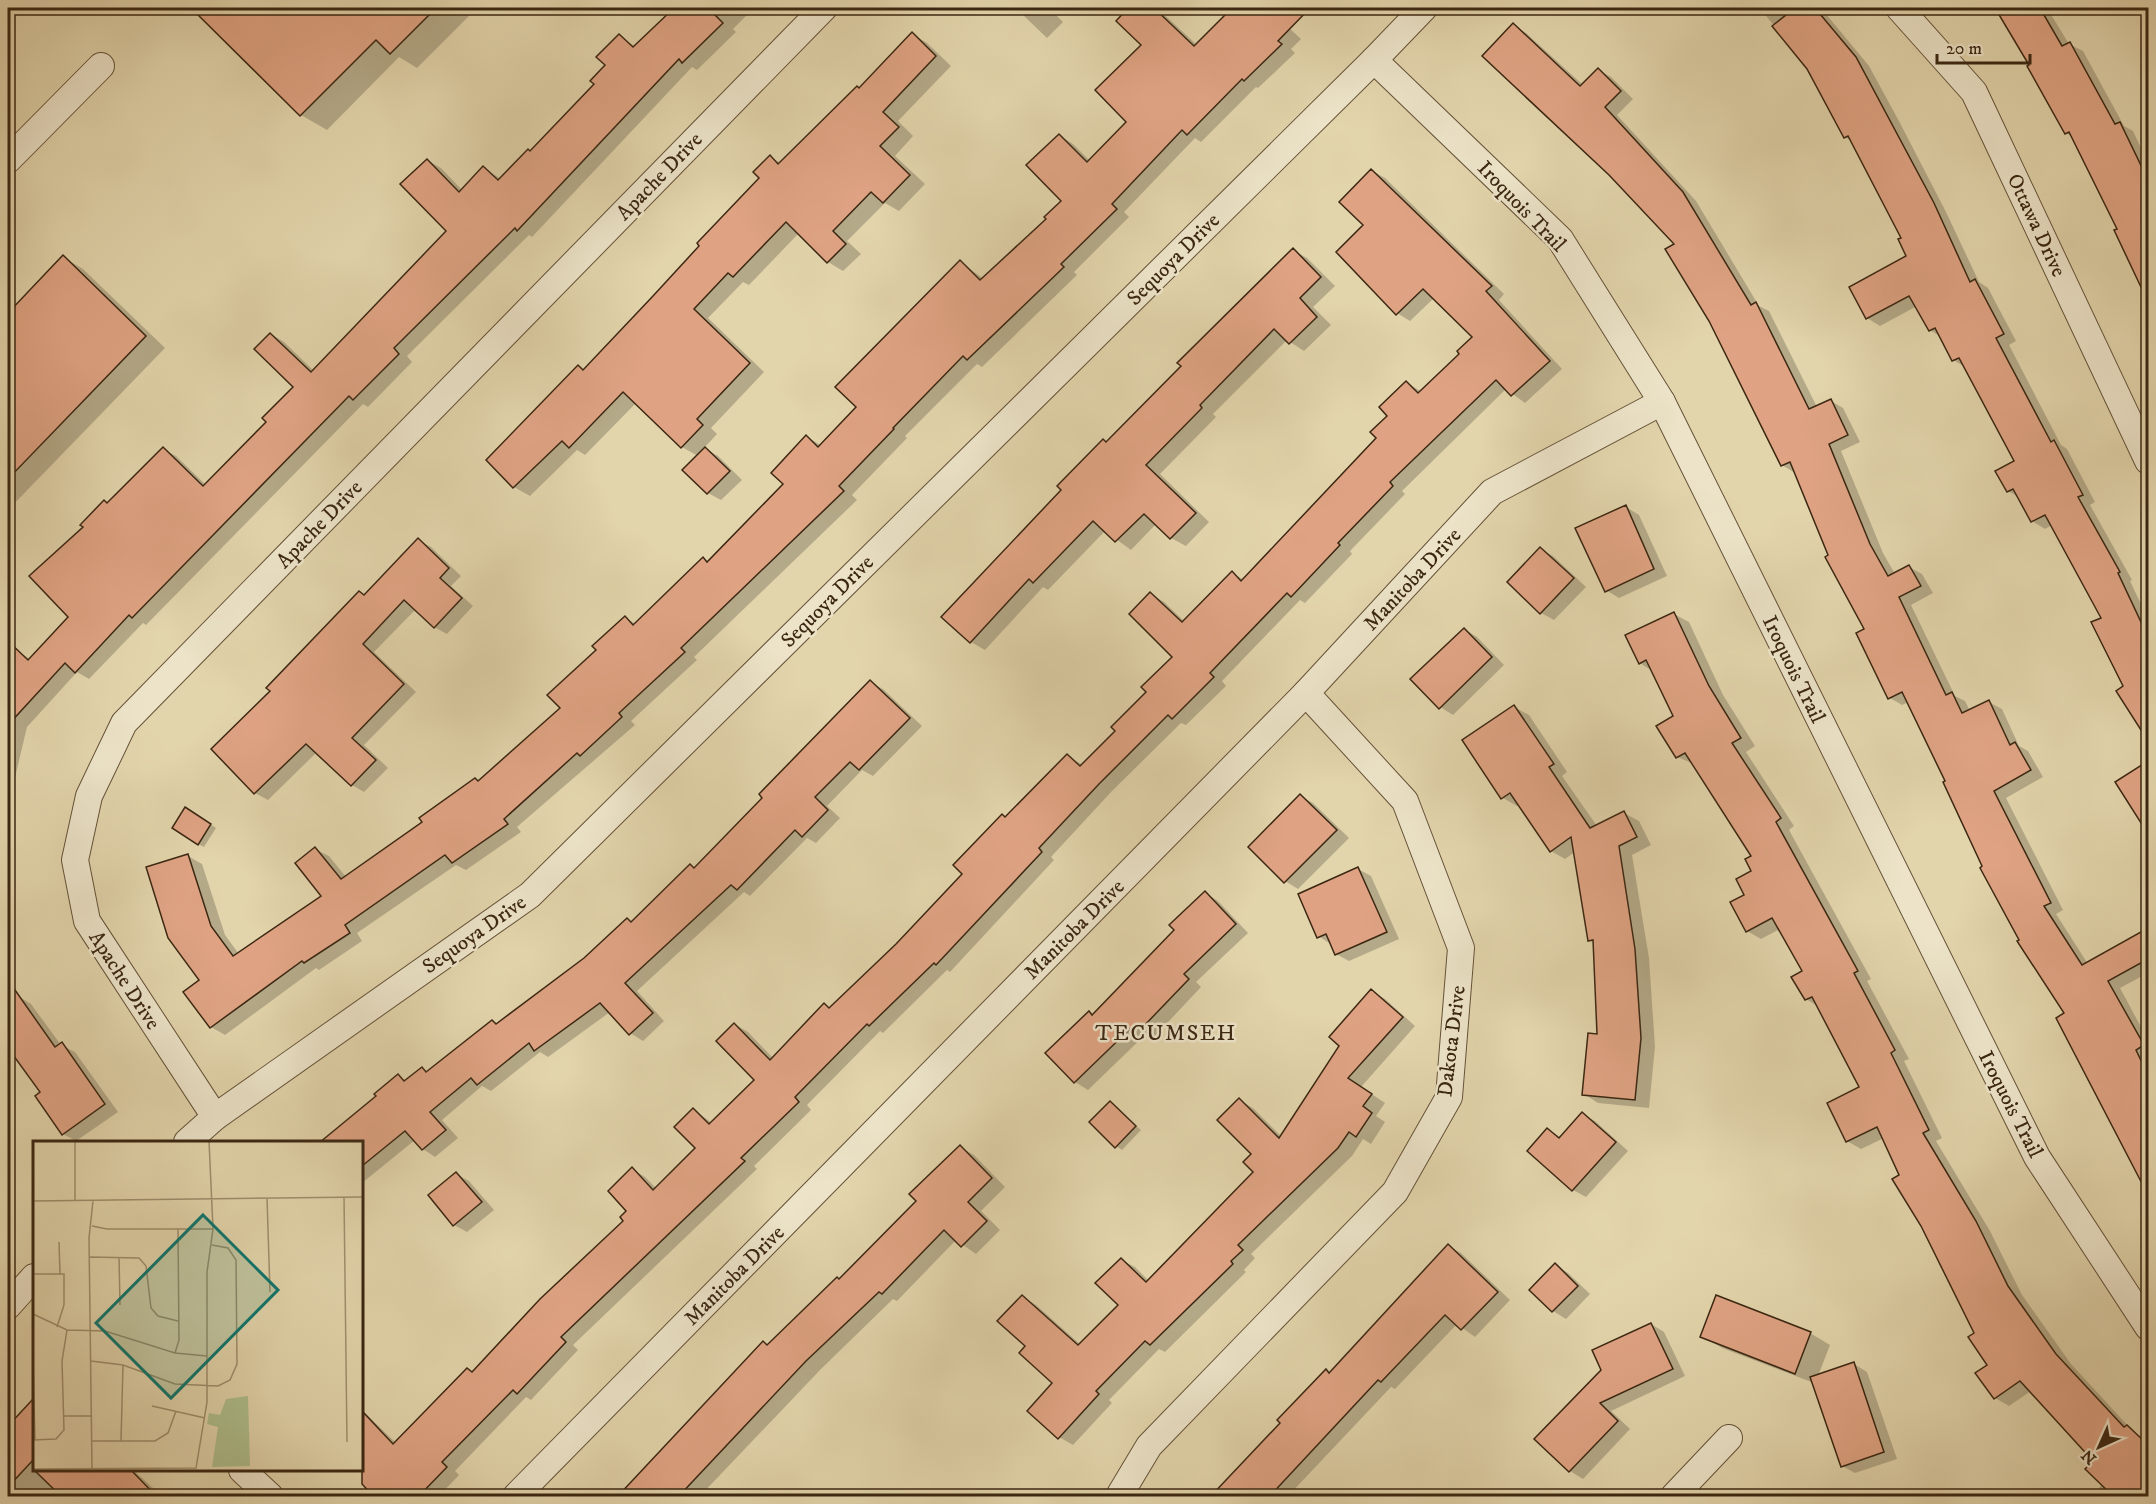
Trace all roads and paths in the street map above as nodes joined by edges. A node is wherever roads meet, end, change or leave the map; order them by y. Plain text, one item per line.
1 (824, 8) edge
2 (1424, 8) edge
3 (1899, 8) edge
4 (1374, 60) junction
5 (101, 66) dead end
6 (8, 160) edge
7 (1662, 402) junction
8 (2148, 461) edge
9 (1306, 693) junction
10 (216, 1117) junction
11 (189, 1141) edge
12 (33, 1278) edge
13 (8, 1306) edge
14 (2148, 1327) edge
15 (1729, 1438) dead end
16 (243, 1471) edge
17 (270, 1497) edge
18 (516, 1497) edge
19 (1119, 1497) edge
20 (1674, 1497) edge

1 - 10 street, Apache Drive
2 - 4 street, Sequoya Drive
3 - 8 street, Ottawa Drive
4 - 7 street, Iroquois Trail
4 - 10 street, Sequoya Drive
5 - 6 street
7 - 9 street, Manitoba Drive
7 - 14 street, Iroquois Trail
9 - 18 street, Manitoba Drive
9 - 19 street, Dakota Drive
10 - 11 street, Sequoya Drive
12 - 13 street
15 - 20 street
16 - 17 street

